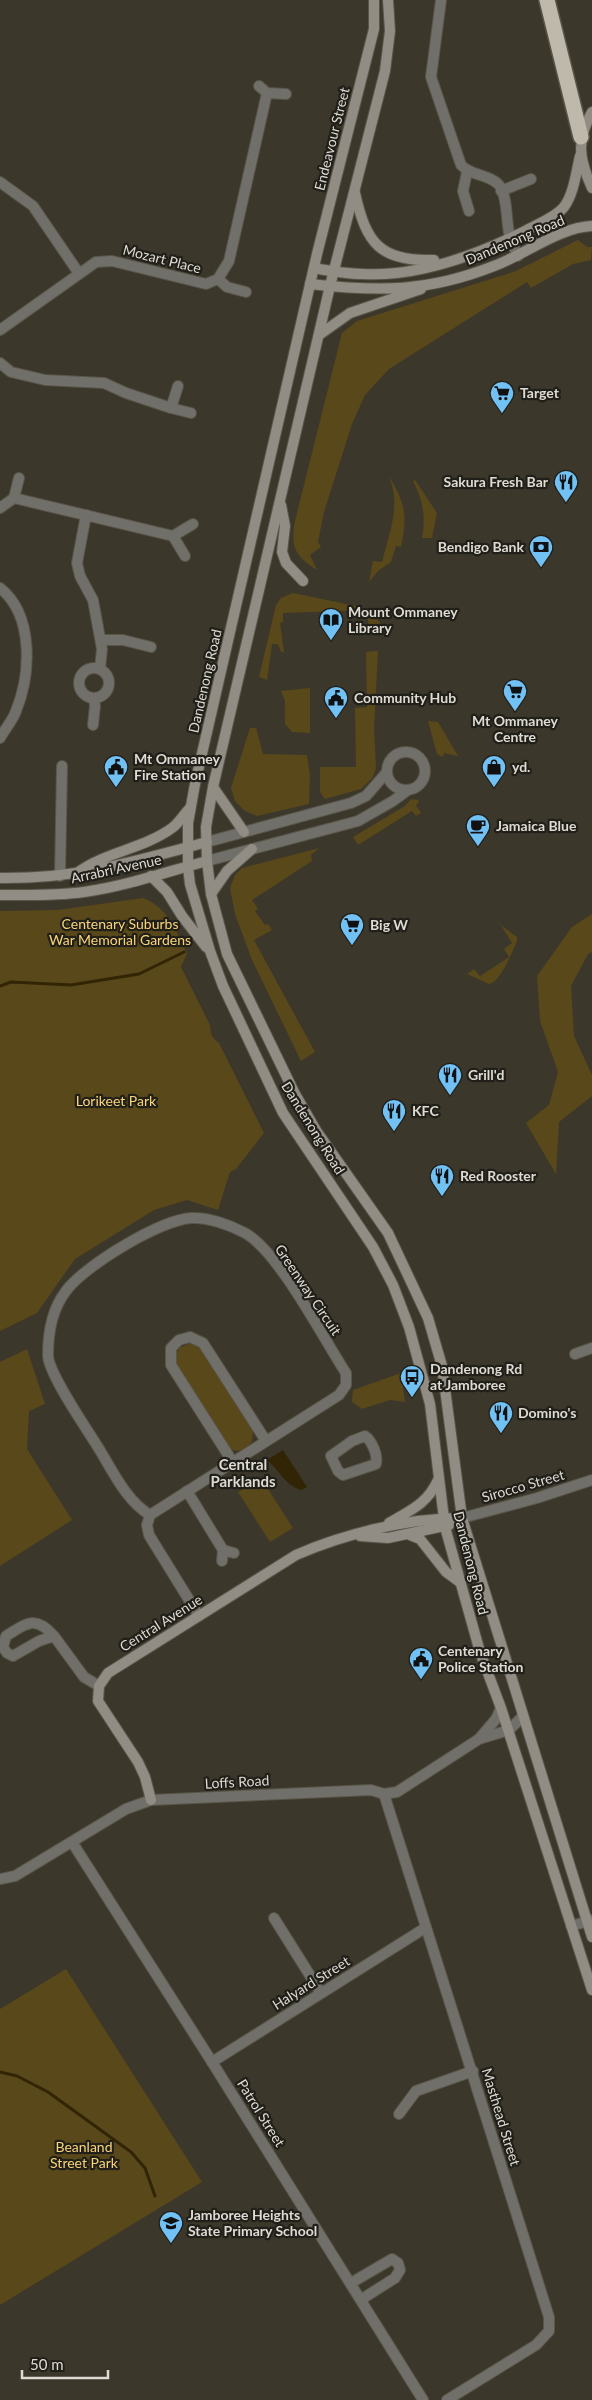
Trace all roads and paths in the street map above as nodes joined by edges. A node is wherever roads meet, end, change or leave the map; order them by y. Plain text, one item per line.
1 (374, 0) edge
2 (388, 0) edge
3 (441, 0) edge
4 (547, 0) edge
5 (286, 94) dead end
6 (592, 112) edge
7 (581, 137) junction
8 (580, 156) junction
9 (468, 172) junction
10 (530, 179) dead end
11 (0, 182) edge
12 (592, 188) edge
13 (354, 190) junction
14 (501, 190) junction
15 (469, 212) dead end
16 (592, 226) edge
17 (510, 238) junction
18 (518, 256) junction
19 (458, 258) junction
20 (314, 268) junction
21 (335, 269) junction
22 (78, 272) junction
23 (218, 279) junction
24 (310, 284) junction
25 (330, 286) junction
26 (429, 286) junction
27 (246, 292) dead end
28 (0, 330) edge
29 (319, 335) junction
30 (0, 363) edge
31 (178, 386) dead end
32 (171, 408) junction
33 (191, 413) dead end
34 (18, 478) dead end
35 (14, 498) junction
36 (280, 502) junction
37 (0, 508) edge
38 (86, 515) junction
39 (193, 524) dead end
40 (173, 536) junction
41 (185, 556) dead end
42 (303, 581) dead end
43 (0, 588) edge
44 (101, 640) junction
45 (151, 647) dead end
46 (100, 669) junction
47 (94, 698) junction
48 (93, 725) dead end
49 (0, 738) edge
50 (62, 766) dead end
51 (388, 772) junction
52 (213, 786) junction
53 (408, 790) junction
54 (190, 807) junction
55 (244, 832) junction
56 (207, 842) junction
57 (186, 848) junction
58 (252, 849) junction
59 (207, 861) junction
60 (188, 867) junction
61 (74, 875) junction
62 (60, 876) junction
63 (151, 876) junction
64 (0, 878) edge
65 (210, 894) junction
66 (0, 895) edge
67 (210, 951) junction
68 (592, 1348) edge
69 (575, 1354) dead end
70 (365, 1436) joint
71 (266, 1441) junction
72 (232, 1461) junction
73 (438, 1480) junction
74 (592, 1480) edge
75 (186, 1490) junction
76 (150, 1515) junction
77 (462, 1518) junction
78 (444, 1522) junction
79 (384, 1526) junction
80 (409, 1535) junction
81 (357, 1536) junction
82 (234, 1553) dead end
83 (461, 1583) junction
84 (198, 1616) junction
85 (54, 1636) junction
86 (99, 1686) junction
87 (502, 1708) junction
88 (522, 1717) junction
89 (509, 1730) junction
90 (478, 1740) junction
91 (384, 1794) junction
92 (151, 1800) junction
93 (72, 1842) junction
94 (0, 1879) edge
95 (274, 1918) dead end
96 (590, 1921) edge
97 (571, 1926) junction
98 (425, 1928) junction
99 (592, 1937) edge
100 (592, 1990) edge
101 (321, 1993) junction
102 (212, 2062) junction
103 (473, 2071) junction
104 (399, 2114) dead end
105 (352, 2283) junction
106 (362, 2299) junction
107 (423, 2400) edge
108 (447, 2400) edge

1 - 20 main road, Endeavour Street
2 - 13 main road
3 - 9 street
4 - 7 highway
5 - 23 street, Mozart Place
6 - 7 main road
7 - 8 main road
8 - 12 main road
8 - 17 main road, Dandenong Road
9 - 14 street
9 - 15 street
10 - 14 street
11 - 22 street
13 - 19 main road
13 - 21 main road
14 - 17 street
16 - 18 main road, Dandenong Road
17 - 18 street
17 - 19 main road, Dandenong Road
18 - 26 main road, Dandenong Road
19 - 21 main road, Dandenong Road
20 - 21 main road, Dandenong Road
20 - 24 main road, Endeavour Street
21 - 25 main road, Dandenong Road
22 - 23 street, Mozart Place
22 - 28 street, Mozart Place
23 - 27 street, Mozart Place
24 - 25 main road, Dandenong Road
24 - 54 main road, Dandenong Road
25 - 26 main road, Dandenong Road
25 - 29 main road, Dandenong Road
26 - 29 main road
29 - 36 main road, Dandenong Road
30 - 32 street
31 - 32 street
32 - 33 street
34 - 35 street
35 - 37 street
35 - 38 street
36 - 42 main road
36 - 52 main road, Dandenong Road
38 - 40 street
38 - 44 street
39 - 40 street
40 - 41 street
43 - 49 street
44 - 45 street
44 - 46 street
46 - 47 street
46 - 47 street
47 - 48 street
50 - 62 street
51 - 53 street
51 - 53 street
51 - 55 street
52 - 55 main road
52 - 56 main road, Dandenong Road
53 - 58 street
54 - 57 main road, Dandenong Road
54 - 61 main road
55 - 56 street
56 - 57 main road, Arrabri Avenue
56 - 59 main road, Dandenong Road
57 - 60 main road, Dandenong Road
57 - 61 main road, Arrabri Avenue
58 - 59 street
58 - 65 main road
59 - 60 main road, Arrabri Avenue
59 - 65 main road, Dandenong Road
60 - 63 main road, Arrabri Avenue
60 - 67 main road, Dandenong Road
61 - 62 main road, Arrabri Avenue
62 - 64 main road, Arrabri Avenue
63 - 66 main road, Arrabri Avenue
63 - 67 main road
65 - 77 main road, Dandenong Road
67 - 73 main road, Dandenong Road
68 - 69 street
70 - 70 street
71 - 72 street, Greenway Circuit
71 - 72 street
71 - 76 street, Greenway Circuit
72 - 75 street, Greenway Circuit
73 - 78 main road, Dandenong Road
73 - 79 main road, Central Avenue
74 - 77 street, Sirocco Street
75 - 76 street, Greenway Circuit
75 - 82 street
76 - 84 street
77 - 78 main road, Central Avenue
77 - 88 main road, Dandenong Road
78 - 79 main road, Central Avenue
78 - 80 main road, Central Avenue
78 - 83 main road, Dandenong Road
79 - 81 main road, Central Avenue
80 - 81 main road, Central Avenue
80 - 83 main road
81 - 84 main road, Central Avenue
83 - 87 main road, Dandenong Road
84 - 86 main road, Central Avenue
85 - 85 street
85 - 86 street
86 - 92 main road
87 - 89 main road, Dandenong Road
87 - 90 street, Loffs Road
88 - 89 street, Loffs Road
88 - 96 main road, Dandenong Road
89 - 90 street, Loffs Road
89 - 97 main road, Dandenong Road
90 - 91 street, Loffs Road
91 - 92 street, Loffs Road
91 - 98 street, Masthead Street
92 - 93 street, Loffs Road
93 - 94 street, Loffs Road
93 - 102 street, Patrol Street
95 - 101 street
96 - 97 street
96 - 99 main road, Dandenong Road
97 - 100 main road, Dandenong Road
98 - 101 street, Halyard Street
98 - 103 street, Masthead Street
101 - 102 street, Halyard Street
102 - 105 street, Patrol Street
103 - 104 street
103 - 108 street, Masthead Street
105 - 106 street, Patrol Street
105 - 106 street
106 - 107 street, Patrol Street

